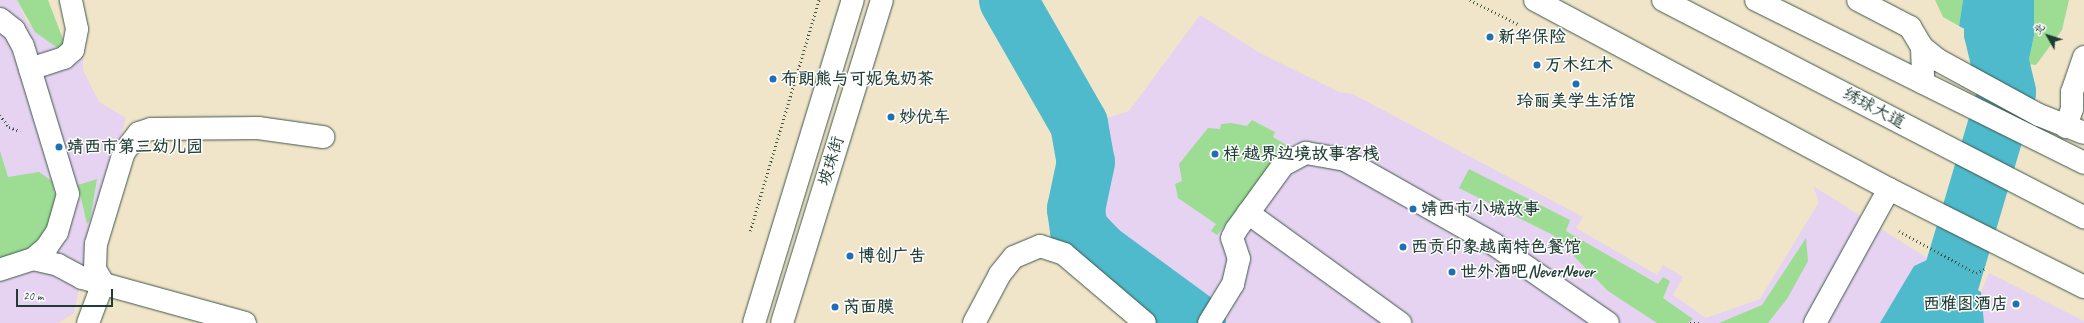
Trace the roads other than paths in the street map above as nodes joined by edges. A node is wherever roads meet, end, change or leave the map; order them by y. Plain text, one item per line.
1 (70, 0) edge
2 (853, 0) edge
3 (882, 0) edge
4 (1535, 0) edge
5 (1663, 0) edge
6 (1756, 0) edge
7 (1858, 0) edge
8 (0, 19) edge
9 (1930, 53) junction
10 (2084, 57) edge
11 (30, 69) junction
12 (1929, 86) junction
13 (2075, 130) edge
14 (323, 137) dead end
15 (2084, 163) edge
16 (1889, 190) junction
17 (1248, 213) junction
18 (2084, 217) edge
19 (32, 260) junction
20 (0, 270) edge
21 (97, 282) junction
22 (2084, 287) edge
23 (1213, 317) edge
24 (88, 323) edge
25 (245, 323) edge
26 (754, 323) edge
27 (782, 323) edge
28 (974, 323) edge
29 (1145, 323) edge
30 (1400, 323) edge
31 (1608, 323) edge
32 (1815, 323) edge

1 - 11 street
2 - 26 street, 坡珠街
3 - 27 street, 坡珠街
4 - 16 street
5 - 18 street, 绣球大道
6 - 12 street
7 - 9 street
8 - 11 street
9 - 12 street
9 - 13 street
10 - 13 street
11 - 19 street
12 - 15 street
14 - 21 street
16 - 22 street
16 - 32 street
17 - 23 street
17 - 30 street
17 - 31 street
19 - 20 street
19 - 21 street
21 - 24 street
21 - 25 street
28 - 29 street

